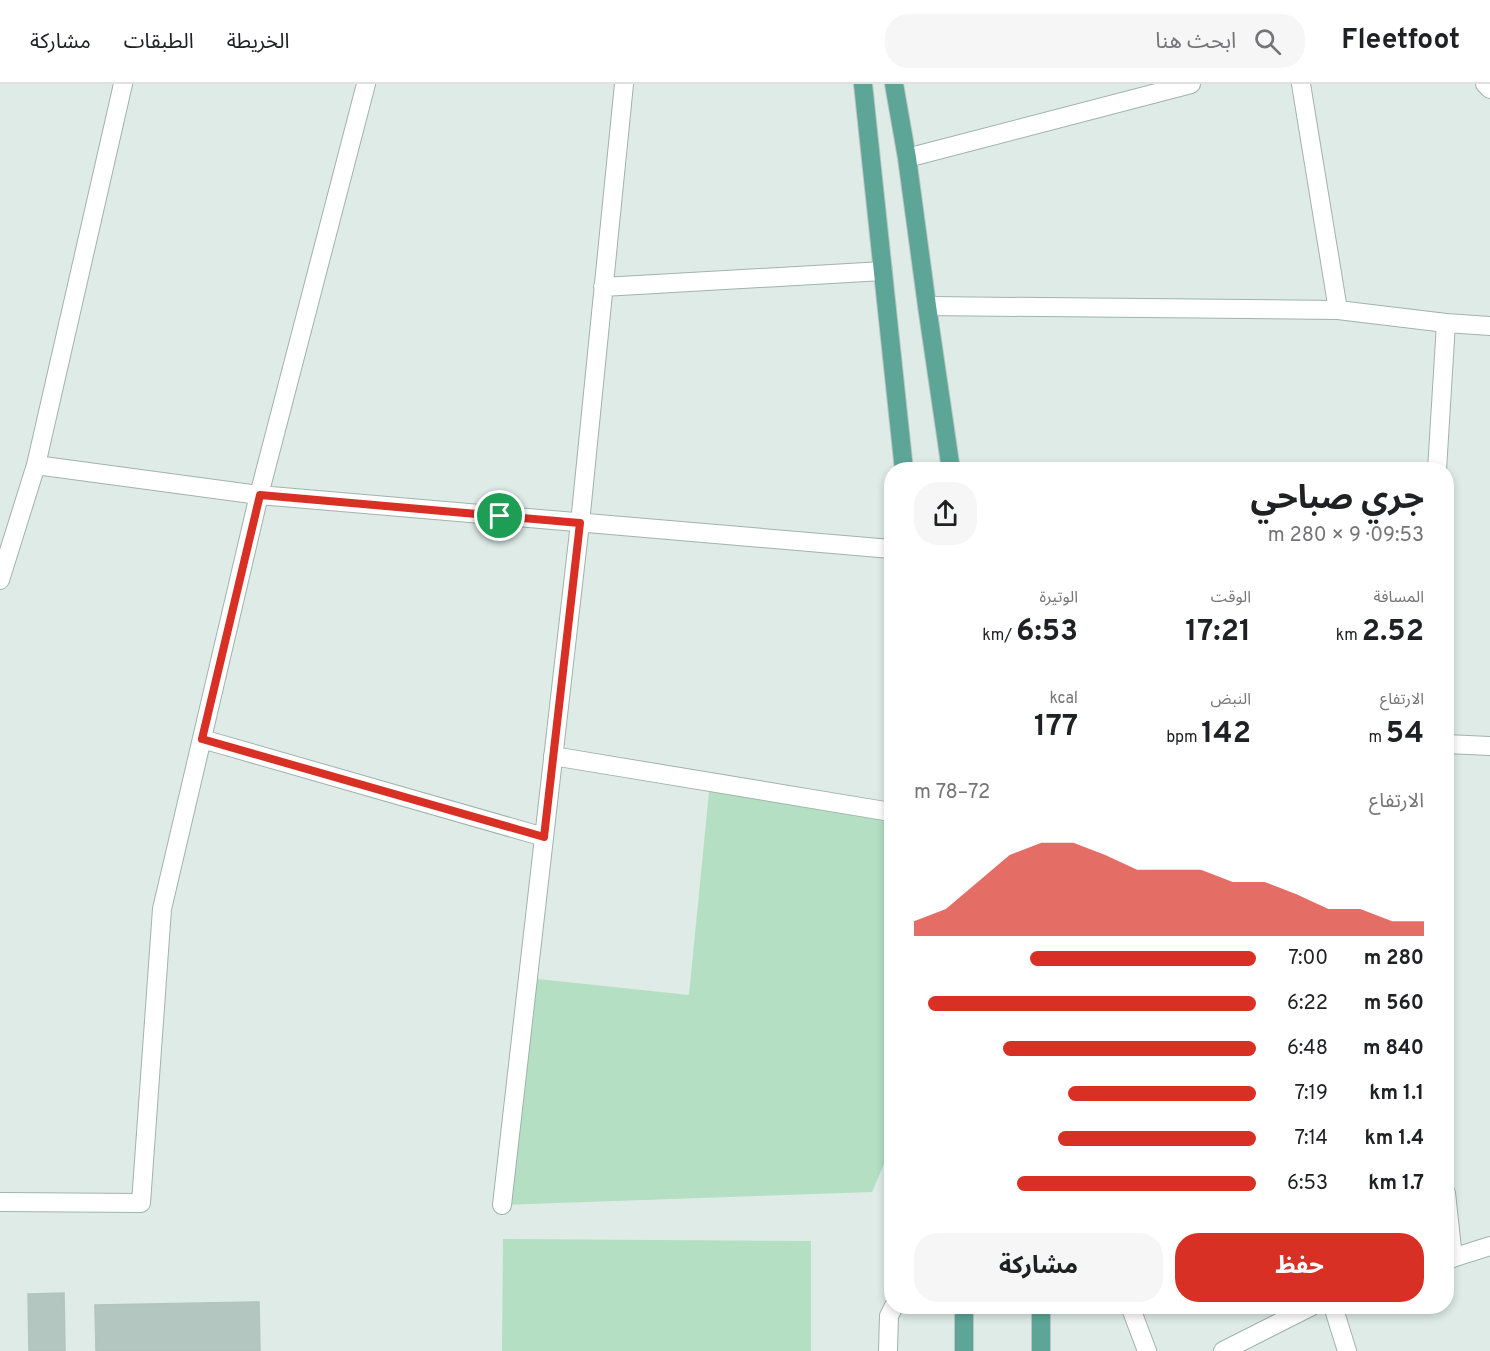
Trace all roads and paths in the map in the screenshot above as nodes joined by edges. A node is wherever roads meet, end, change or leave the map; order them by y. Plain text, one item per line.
1 (123, 84) edge
2 (366, 84) edge
3 (624, 84) edge
4 (863, 84) edge
5 (894, 84) edge
6 (1191, 84) edge
7 (1300, 84) edge
8 (1485, 84) edge
9 (1490, 90) edge
10 (907, 158) junction
11 (883, 271) junction
12 (603, 287) junction
13 (927, 306) junction
14 (1338, 310) junction
15 (1446, 323) junction
16 (1490, 326) edge
17 (903, 462) edge
18 (950, 462) edge
19 (1437, 462) edge
20 (36, 465) junction
21 (260, 495) junction
22 (580, 523) junction
23 (884, 548) edge
24 (0, 580) edge
25 (202, 739) junction
26 (1454, 744) edge
27 (1490, 746) edge
28 (553, 756) junction
29 (884, 812) edge
30 (544, 837) junction
31 (0, 1202) edge
32 (502, 1205) dead end
33 (1490, 1246) edge
34 (1454, 1257) edge
35 (890, 1314) edge
36 (964, 1314) edge
37 (1041, 1314) edge
38 (1133, 1314) edge
39 (1296, 1314) edge
40 (1335, 1314) edge
41 (888, 1351) edge
42 (964, 1351) edge
43 (1041, 1351) edge
44 (1147, 1351) edge
45 (1223, 1351) edge
46 (1347, 1351) edge

1 - 20 street
2 - 21 street
3 - 12 street
4 - 11 main road
5 - 10 main road
6 - 10 street
7 - 14 street
8 - 9 street
10 - 13 main road
11 - 12 street
11 - 17 main road
12 - 22 street
13 - 14 street
13 - 18 main road
14 - 15 street
15 - 16 street
15 - 19 street
20 - 21 street
20 - 24 street
21 - 22 street
21 - 25 street
22 - 23 street
22 - 28 street
25 - 30 street
25 - 31 street
26 - 27 street
28 - 29 street
28 - 30 street
30 - 32 street
33 - 34 street
35 - 41 street
36 - 42 main road
37 - 43 main road
38 - 44 street
39 - 45 street
40 - 46 street

